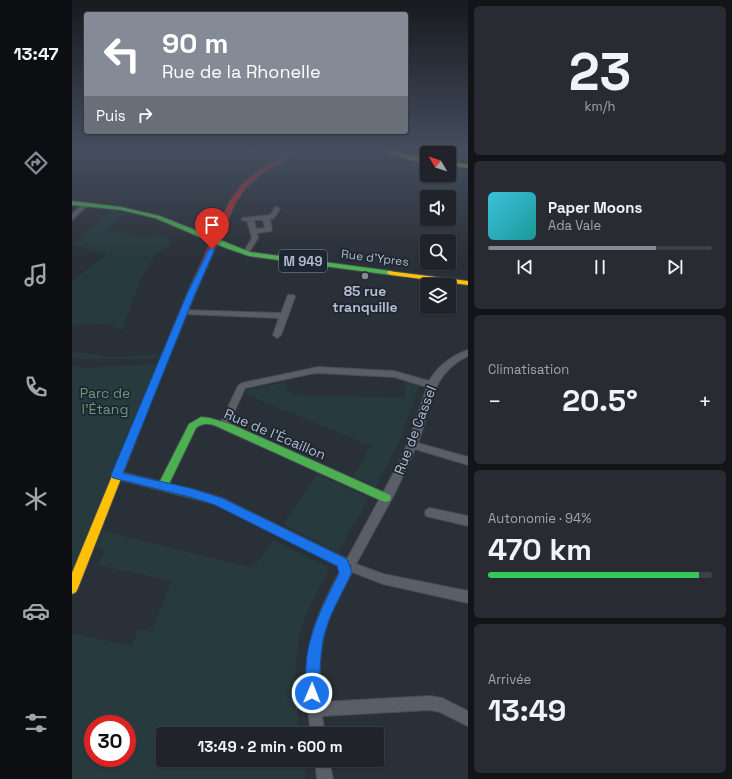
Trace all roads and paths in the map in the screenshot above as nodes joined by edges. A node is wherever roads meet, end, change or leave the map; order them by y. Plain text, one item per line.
1 (244, 186) edge
2 (72, 203) edge
3 (86, 204) junction
4 (277, 209) dead end
5 (266, 217) junction
6 (72, 218) edge
7 (254, 231) junction
8 (216, 241) junction
9 (246, 253) junction
10 (468, 283) edge
11 (291, 297) dead end
12 (184, 312) junction
13 (284, 316) junction
14 (277, 335) dead end
15 (468, 353) edge
16 (432, 385) junction
17 (224, 426) junction
18 (413, 445) junction
19 (468, 461) edge
20 (117, 475) junction
21 (163, 486) junction
22 (386, 498) junction
23 (430, 513) dead end
24 (468, 521) edge
25 (349, 566) junction
26 (72, 588) edge
27 (468, 597) edge
28 (314, 709) junction
29 (468, 718) edge
30 (317, 727) edge
31 (323, 767) edge
32 (325, 779) edge

1 - 8 street
2 - 3 street, Rue d'Ypres / M 949
3 - 6 street
3 - 8 street, Rue d'Ypres / M 949
4 - 5 street
5 - 7 street
5 - 7 street
7 - 9 street
8 - 9 street, Rue d'Ypres / M 949
8 - 12 street
9 - 10 street, Rue d'Ypres / M 949
11 - 13 street
12 - 13 street
12 - 20 street
13 - 14 street
15 - 16 street, Rue de Cassel
16 - 17 street
16 - 18 street, Rue de Cassel
17 - 21 street, Rue de l'Écaillon
17 - 22 street, Rue de l'Écaillon
18 - 19 street
18 - 22 street, Rue de Cassel
20 - 21 street
20 - 26 street
21 - 25 street
22 - 25 street, Rue de Cassel
23 - 24 street
25 - 27 street
25 - 28 street, Rue de Cassel
28 - 29 street
28 - 30 street, Rue de Cassel
31 - 32 street

